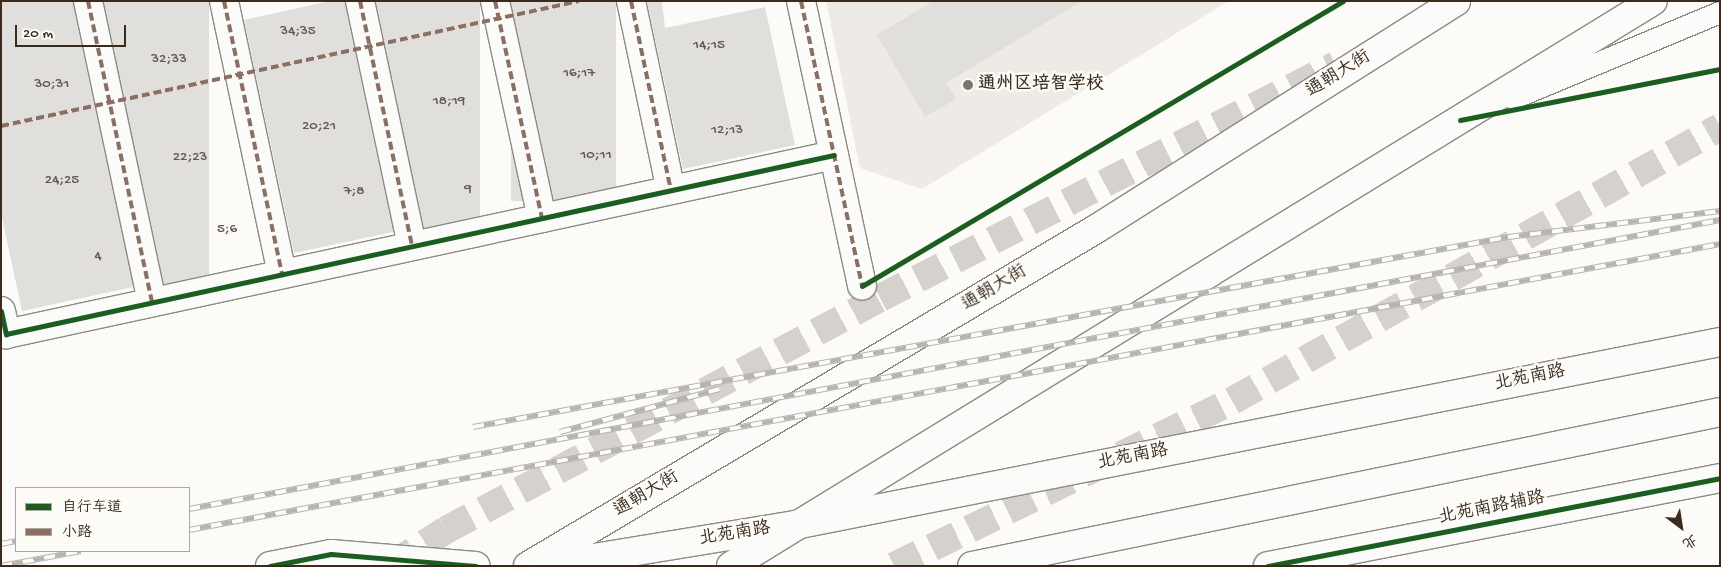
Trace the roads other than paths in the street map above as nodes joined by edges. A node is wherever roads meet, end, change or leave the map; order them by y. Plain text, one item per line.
1 (88, 1) edge
2 (224, 1) edge
3 (360, 1) edge
4 (496, 1) edge
5 (631, 1) edge
6 (801, 1) edge
7 (1456, 1) edge
8 (1653, 1) edge
9 (1720, 12) edge
10 (1460, 120) junction
11 (834, 155) junction
12 (671, 190) junction
13 (542, 218) junction
14 (412, 246) junction
15 (282, 274) junction
16 (862, 286) dead end
17 (152, 302) junction
18 (1, 311) edge
19 (1720, 342) edge
20 (1720, 412) edge
21 (1720, 478) edge
22 (795, 525) junction
23 (270, 566) edge
24 (476, 566) edge
25 (528, 566) edge
26 (545, 566) edge
27 (731, 566) edge
28 (972, 566) edge
29 (1268, 566) edge

1 - 17 main road
2 - 15 main road
3 - 14 main road
4 - 13 main road
5 - 12 main road
6 - 11 main road
7 - 25 main road, 通朝大街
8 - 10 main road
9 - 10 lane
10 - 22 main road
11 - 12 main road
11 - 16 main road
12 - 13 main road
13 - 14 main road
14 - 15 main road
15 - 17 main road
17 - 18 main road
19 - 22 main road, 北苑南路
20 - 28 main road
21 - 29 main road, 北苑南路辅路
22 - 26 main road, 北苑南路
22 - 27 main road
23 - 24 main road

